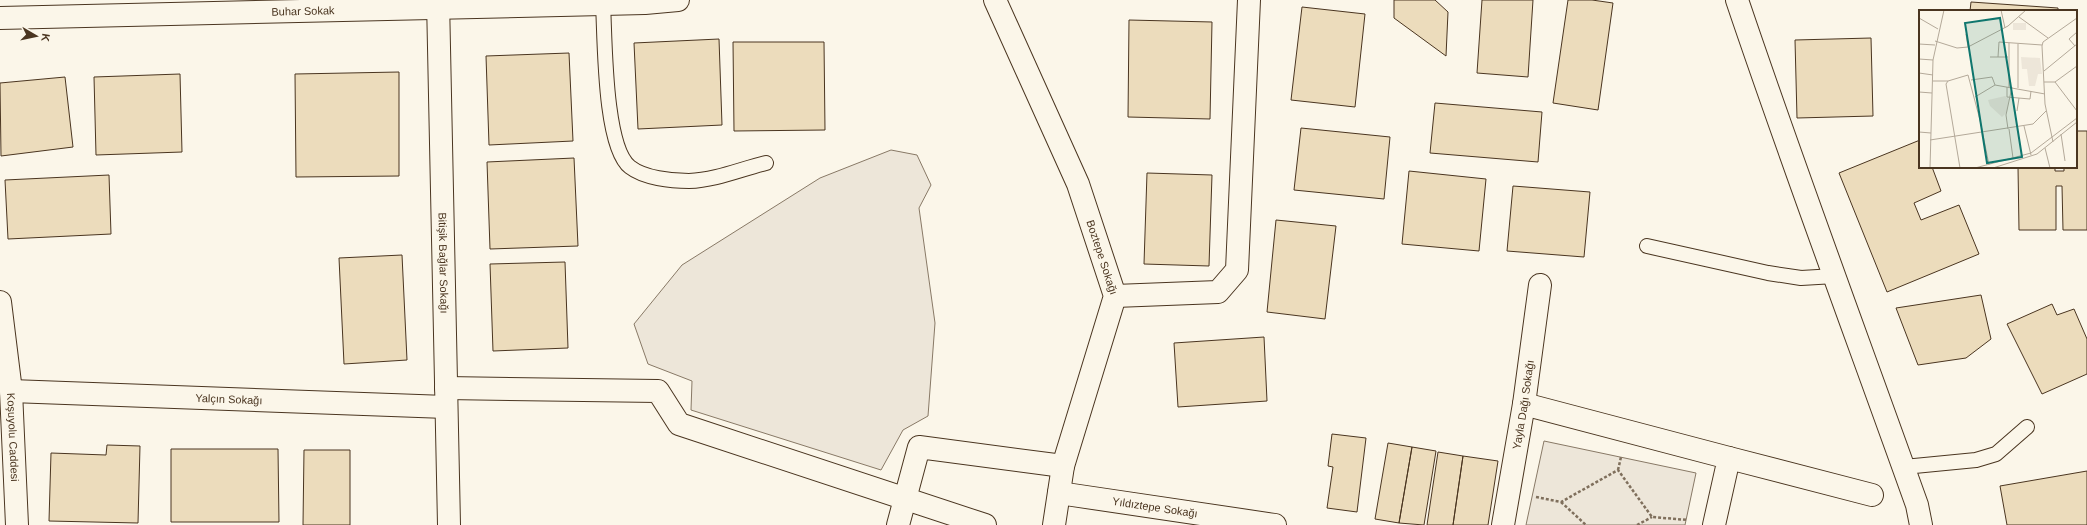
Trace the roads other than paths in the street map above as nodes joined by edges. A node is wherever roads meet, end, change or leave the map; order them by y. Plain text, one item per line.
1 (678, 0) edge
2 (995, 0) edge
3 (1249, 0) edge
4 (1737, 0) edge
5 (438, 4) edge
6 (603, 4) junction
7 (0, 18) edge
8 (766, 163) dead end
9 (1647, 246) dead end
10 (1835, 276) junction
11 (1540, 285) dead end
12 (1115, 296) junction
13 (0, 302) edge
14 (6, 391) edge
15 (446, 397) junction
16 (1524, 404) junction
17 (2027, 427) dead end
18 (1728, 458) junction
19 (1064, 466) junction
20 (1904, 467) junction
21 (1059, 493) junction
22 (1872, 495) dead end
23 (905, 499) junction
24 (1714, 524) edge
25 (17, 525) edge
26 (449, 525) edge
27 (898, 525) edge
28 (985, 525) edge
29 (1054, 525) edge
30 (1275, 525) edge
31 (1503, 525) edge
32 (1921, 525) edge

1 - 6 street, Buhar Sokak
2 - 12 street, Boztepe Sokağı
3 - 12 street
4 - 10 street
5 - 6 street, Buhar Sokak
5 - 7 street, Buhar Sokak
5 - 15 street, Bitişik Bağlar Sokağı
6 - 8 lane
9 - 10 lane
10 - 20 street
11 - 16 street, Yayla Dağı Sokağı
12 - 19 street, Boztepe Sokağı
13 - 14 street, Koşuyolu Caddesi
14 - 15 street, Yalçın Sokağı
14 - 25 street, Koşuyolu Caddesi
15 - 23 street, Yalçın Sokağı
15 - 26 street, Bitişik Bağlar Sokağı
16 - 18 street
16 - 31 street, Yayla Dağı Sokağı
17 - 20 lane
18 - 22 street
18 - 24 street
19 - 21 street, Boztepe Sokağı
19 - 23 street
20 - 32 street
21 - 29 street, Boztepe Sokağı
21 - 30 street, Yıldıztepe Sokağı
23 - 27 street
23 - 28 street

